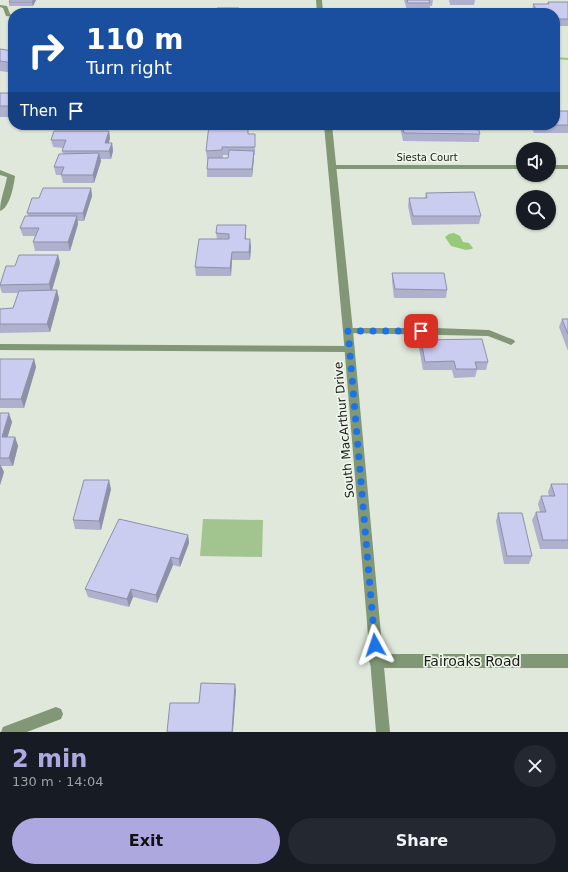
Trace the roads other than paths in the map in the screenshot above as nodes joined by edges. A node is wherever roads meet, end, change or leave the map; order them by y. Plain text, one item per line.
1 (0, 6) edge
2 (8, 15) edge
3 (328, 130) edge
4 (331, 167) junction
5 (516, 167) edge
6 (556, 167) edge
7 (568, 167) edge
8 (0, 172) edge
9 (0, 209) edge
10 (348, 331) junction
11 (511, 342) dead end
12 (0, 347) edge
13 (350, 349) junction
14 (376, 661) junction
15 (568, 661) edge
16 (56, 714) dead end
17 (8, 732) edge
18 (383, 732) edge

1 - 2 lane
3 - 4 street, South MacArthur Drive
4 - 5 street, Siesta Court
4 - 10 street, South MacArthur Drive
6 - 7 street
8 - 9 street
10 - 11 lane
10 - 13 street, South MacArthur Drive
12 - 13 lane
13 - 14 street, South MacArthur Drive
14 - 15 street, Fairoaks Road
14 - 18 street, South MacArthur Drive
16 - 17 street

